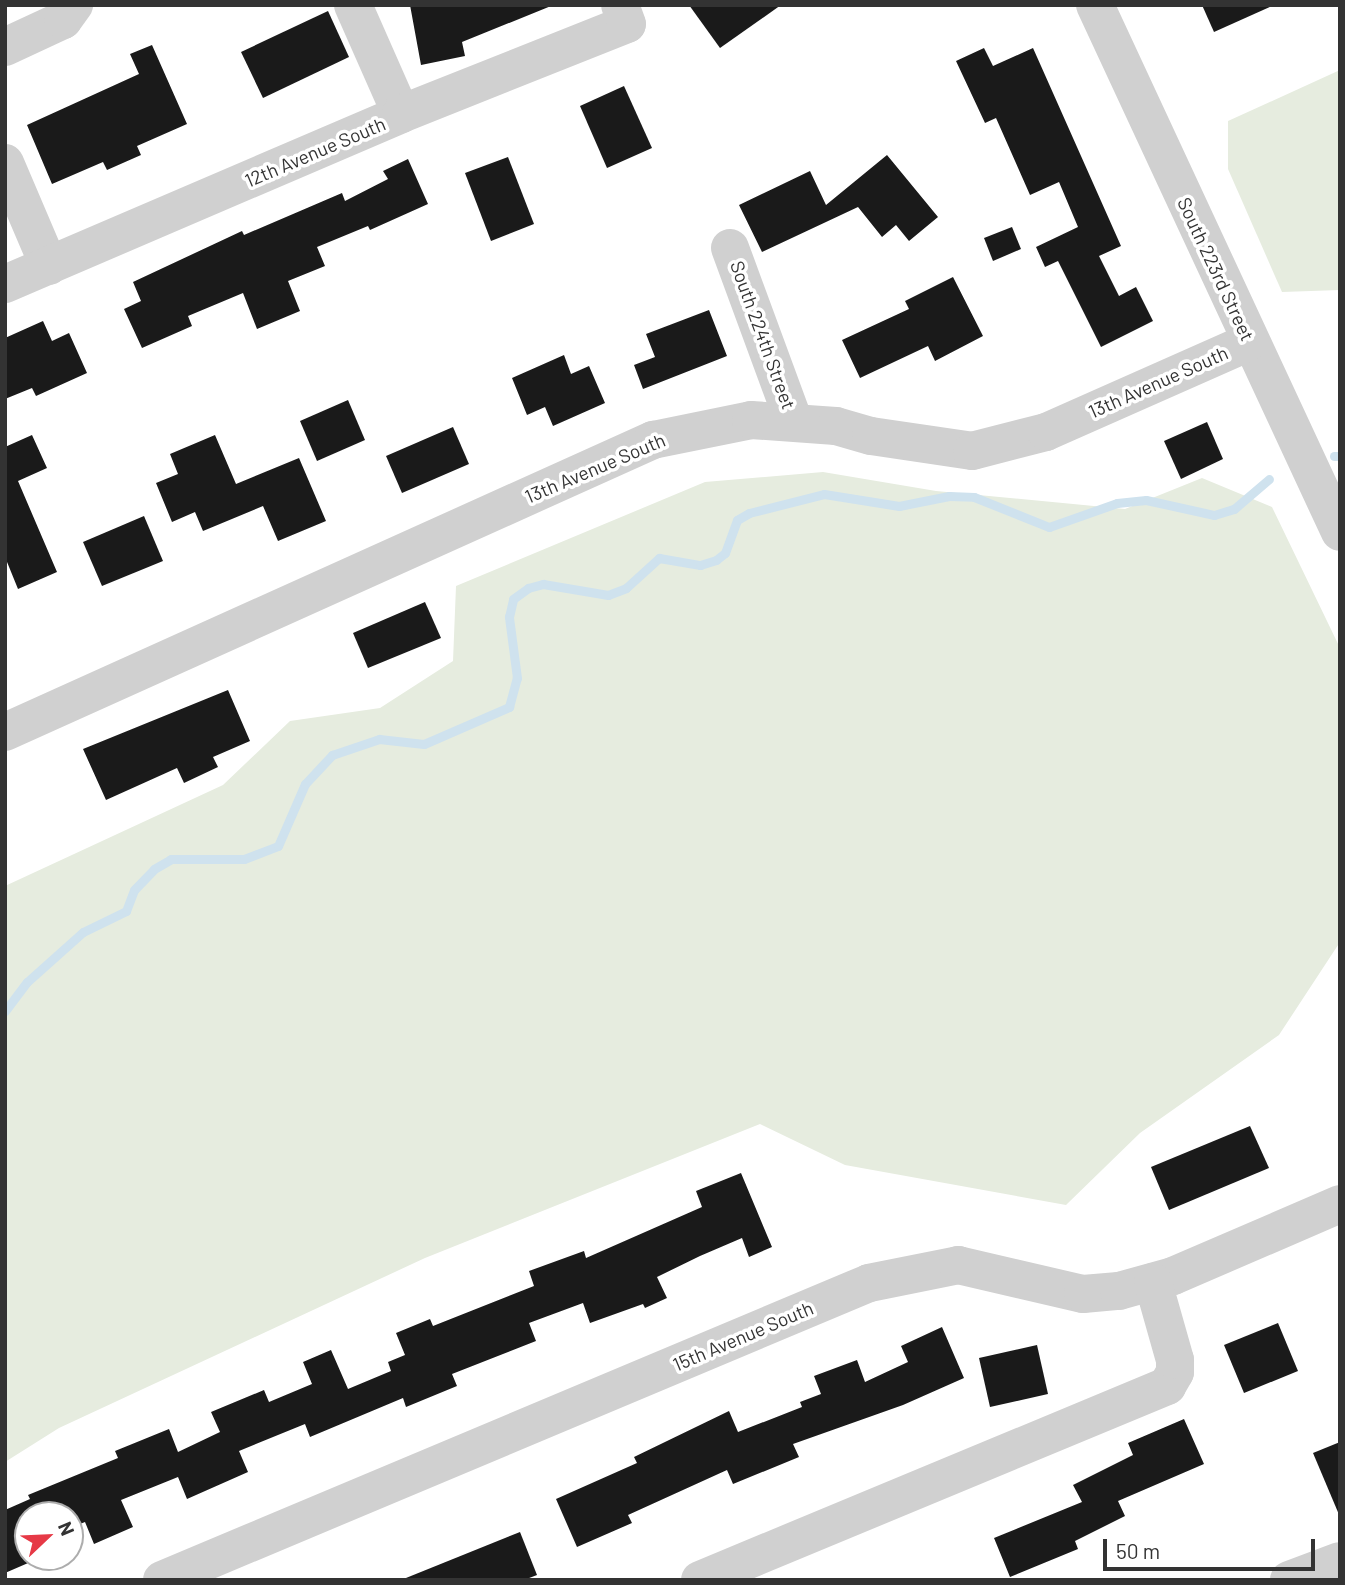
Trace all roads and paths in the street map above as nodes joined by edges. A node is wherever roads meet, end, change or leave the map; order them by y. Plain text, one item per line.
1 (74, 5) edge
2 (353, 5) edge
3 (1095, 5) edge
4 (623, 15) edge
5 (5, 47) edge
6 (401, 114) junction
7 (5, 163) edge
8 (730, 248) dead end
9 (49, 266) junction
10 (5, 284) edge
11 (1249, 342) junction
12 (794, 422) junction
13 (1340, 532) edge
14 (5, 732) edge
15 (1340, 1204) edge
16 (1153, 1282) junction
17 (162, 1580) edge
18 (700, 1580) edge

1 - 5 street
2 - 6 street
3 - 11 street, South 223rd Street
4 - 6 street, 12th Avenue South
6 - 9 street, 12th Avenue South
7 - 9 street
8 - 12 street, South 224th Street
9 - 10 street, 12th Avenue South
11 - 12 street, 13th Avenue South
11 - 13 street, South 223rd Street
12 - 14 street, 13th Avenue South
15 - 16 street, 15th Avenue South
16 - 17 street, 15th Avenue South
16 - 18 street

